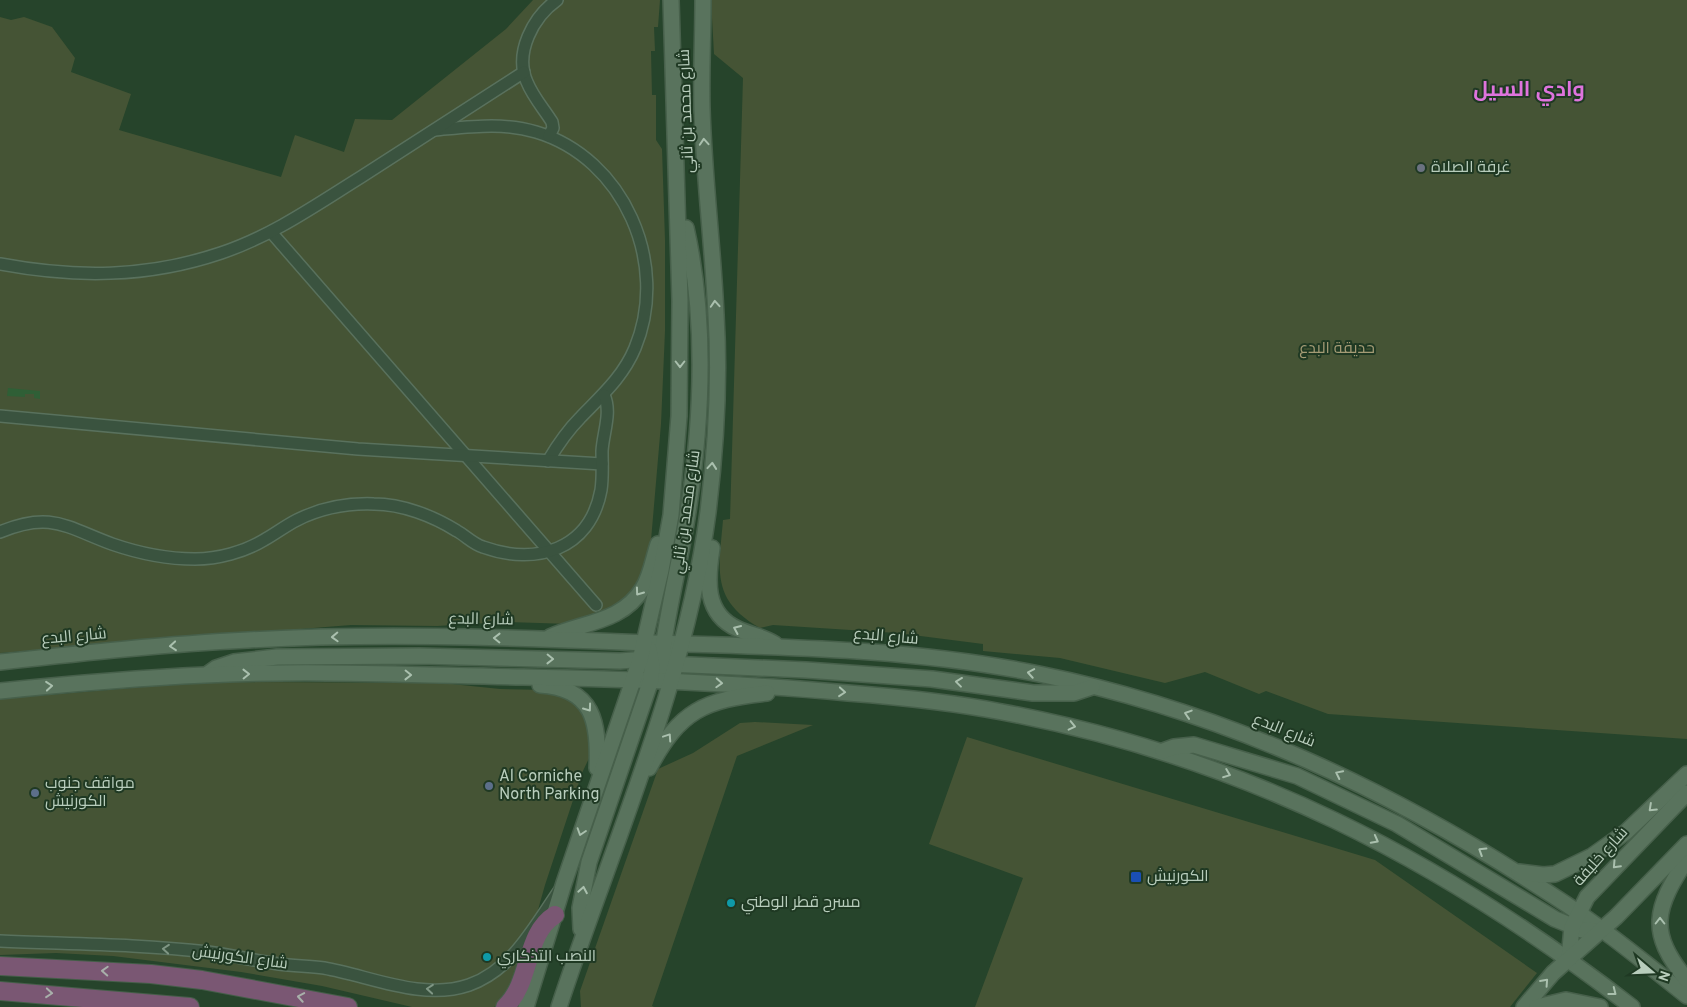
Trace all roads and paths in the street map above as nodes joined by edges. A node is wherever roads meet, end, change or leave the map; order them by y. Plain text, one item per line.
1 (558, 0) edge
2 (671, 0) edge
3 (703, 0) edge
4 (524, 72) junction
5 (433, 130) junction
6 (549, 136) junction
7 (679, 199) junction
8 (272, 232) junction
9 (0, 264) edge
10 (604, 395) junction
11 (0, 416) edge
12 (465, 456) junction
13 (548, 461) junction
14 (602, 464) junction
15 (707, 514) junction
16 (671, 515) junction
17 (0, 532) edge
18 (549, 552) junction
19 (596, 605) dead end
20 (546, 639) junction
21 (645, 643) junction
22 (680, 643) junction
23 (782, 648) junction
24 (657, 661) junction
25 (0, 662) edge
26 (207, 675) junction
27 (478, 676) junction
28 (633, 680) junction
29 (670, 681) junction
30 (1093, 686) junction
31 (794, 688) junction
32 (0, 691) edge
33 (1163, 751) junction
34 (1687, 774) edge
35 (597, 785) junction
36 (1687, 793) edge
37 (634, 794) junction
38 (1687, 844) edge
39 (1687, 859) edge
40 (1511, 870) junction
41 (564, 883) junction
42 (555, 915) junction
43 (1575, 920) junction
44 (1601, 931) junction
45 (582, 938) junction
46 (0, 941) edge
47 (1569, 959) junction
48 (0, 966) edge
49 (571, 972) junction
50 (1687, 980) edge
51 (0, 991) edge
52 (1687, 996) edge
53 (190, 1007) edge
54 (348, 1007) edge
55 (505, 1007) edge
56 (526, 1007) edge
57 (560, 1007) edge
58 (568, 1007) edge
59 (1524, 1007) edge
60 (1537, 1007) edge
61 (1600, 1007) edge
62 (1632, 1007) edge

1 - 4 street
2 - 7 main road, شارع محمد بن ثاني
15 -> 3 main road, شارع محمد بن ثاني
4 - 5 street
4 - 6 street
5 - 6 street
5 - 8 street
6 - 10 street
7 -> 16 main road, شارع محمد بن ثاني
7 - 24 main road
8 - 9 street
8 - 12 street
10 - 13 street
10 - 14 street
11 - 12 street
12 - 13 street
12 - 18 street
13 - 14 street
14 - 18 street
15 - 22 main road, شارع محمد بن ثاني
23 -> 15 main road
16 -> 20 main road
16 - 21 main road, شارع محمد بن ثاني
17 - 18 street
18 - 19 street
20 - 21 main road, شارع البدع
20 -> 25 main road, شارع البدع
21 - 24 main road, شارع البدع
22 - 23 main road, شارع البدع
22 - 24 main road, شارع البدع
30 -> 23 main road, شارع البدع
26 -> 24 main road
24 - 28 main road, شارع البدع
24 - 29 main road, شارع البدع
30 -> 24 main road
45 -> 24 main road
26 -> 27 main road, شارع البدع
32 -> 26 main road, شارع البدع
27 - 28 main road, شارع البدع
27 -> 35 main road
28 - 35 main road
29 -> 31 main road, شارع البدع
29 - 37 main road
40 -> 30 main road, شارع البدع
31 -> 33 main road, شارع البدع
37 -> 31 main road
33 - 43 main road
33 -> 47 main road, شارع البدع
34 -> 40 main road
35 -> 41 main road
36 -> 43 main road, شارع خليفة
37 - 45 main road
38 - 44 main road
50 -> 39 main road
40 - 43 main road, شارع البدع
41 - 42 main road
41 -> 46 street, شارع الكورنيش
42 - 55 highway
42 - 56 main road
43 - 44 main road
43 - 47 main road, شارع خليفة
44 - 47 main road
44 - 52 main road
45 - 49 main road
59 -> 47 main road
47 -> 62 main road, شارع البدع
54 -> 48 highway, شارع الكورنيش
49 - 57 main road
49 - 58 main road
51 -> 53 highway
60 - 61 main road

